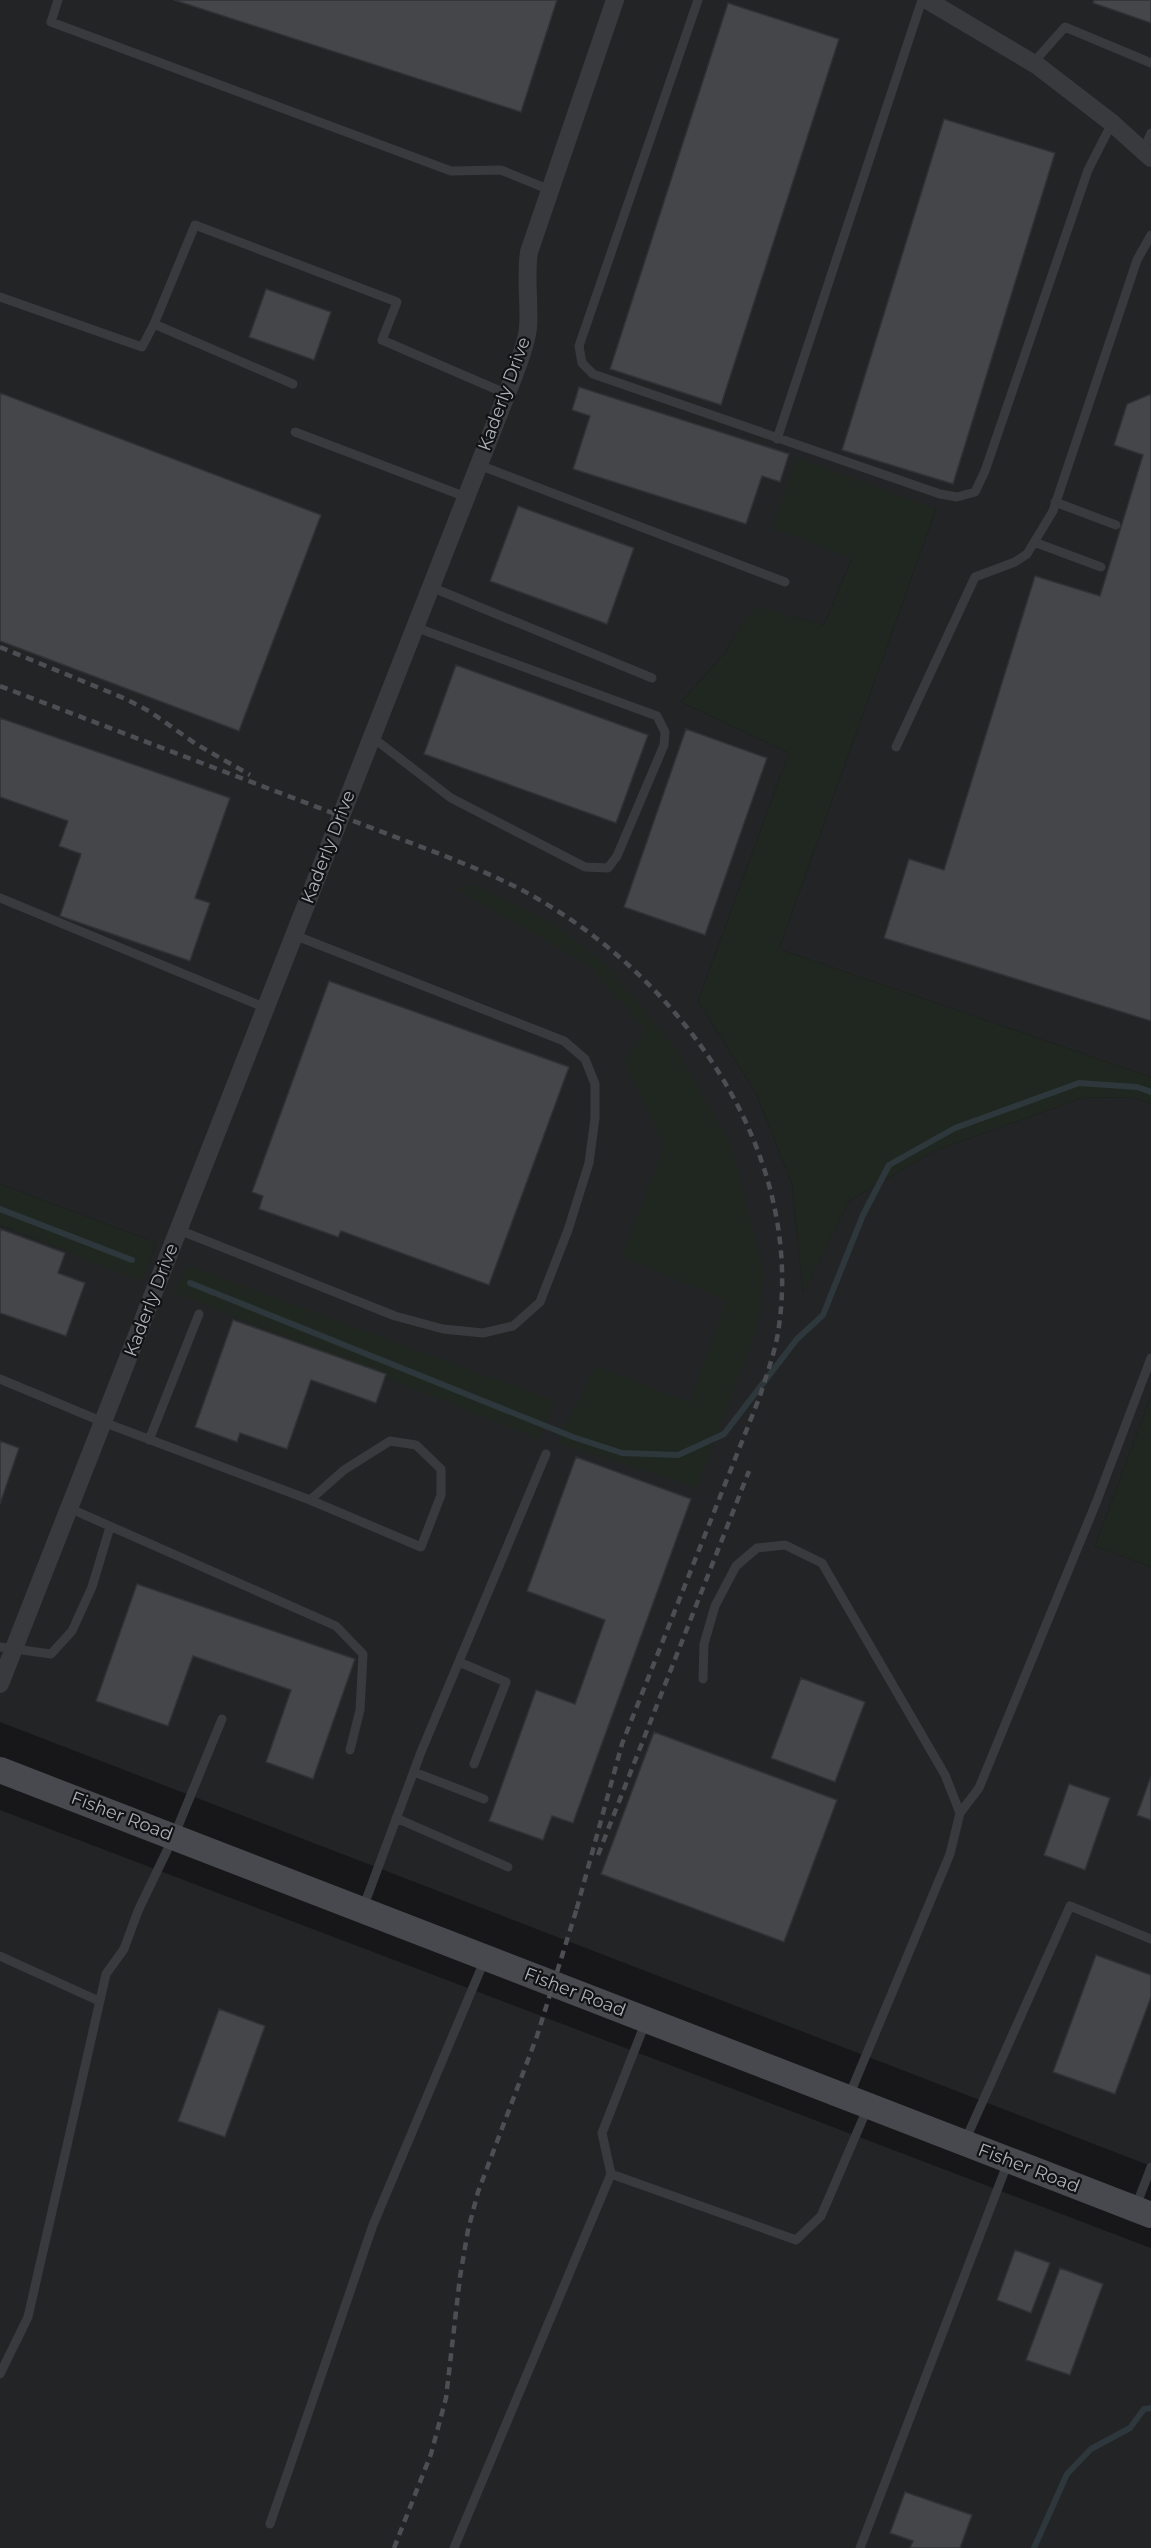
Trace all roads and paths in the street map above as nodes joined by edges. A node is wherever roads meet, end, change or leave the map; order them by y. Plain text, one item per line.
1 (58, 0) edge
2 (615, 0) edge
3 (698, 0) edge
4 (922, 0) edge
5 (927, 0) edge
6 (1033, 63) junction
7 (1151, 63) edge
8 (1112, 123) junction
9 (1151, 133) edge
10 (1147, 155) edge
11 (550, 190) junction
12 (1151, 235) edge
13 (0, 297) edge
14 (153, 324) junction
15 (293, 384) dead end
16 (507, 394) junction
17 (295, 432) dead end
18 (777, 439) junction
19 (479, 465) junction
20 (466, 497) junction
21 (1056, 502) junction
22 (1116, 525) dead end
23 (1034, 542) junction
24 (1101, 567) dead end
25 (785, 582) dead end
26 (431, 587) junction
27 (415, 627) junction
28 (652, 678) dead end
29 (372, 737) junction
30 (896, 747) dead end
31 (0, 898) edge
32 (294, 935) junction
33 (266, 1008) junction
34 (179, 1230) junction
35 (199, 1314) dead end
36 (1151, 1358) edge
37 (0, 1378) edge
38 (103, 1422) junction
39 (148, 1440) junction
40 (546, 1454) dead end
41 (310, 1500) junction
42 (69, 1508) junction
43 (110, 1527) junction
44 (7, 1648) edge
45 (459, 1662) junction
46 (703, 1679) dead end
47 (0, 1684) edge
48 (222, 1719) dead end
49 (350, 1750) dead end
50 (474, 1764) dead end
51 (0, 1770) edge
52 (414, 1772) junction
53 (484, 1799) dead end
54 (960, 1813) junction
55 (396, 1818) junction
56 (174, 1836) junction
57 (508, 1868) dead end
58 (362, 1910) junction
59 (1151, 1939) edge
60 (0, 1956) edge
61 (486, 1957) junction
62 (99, 2001) junction
63 (646, 2019) junction
64 (858, 2102) junction
65 (964, 2143) junction
66 (1009, 2160) junction
67 (1151, 2167) edge
68 (611, 2174) junction
69 (1143, 2212) edge
70 (0, 2374) edge
71 (270, 2524) dead end
72 (454, 2548) edge
73 (860, 2548) edge

1 - 11 lane
2 - 11 street, Kaderly Drive
3 - 18 lane
4 - 18 lane
5 - 6 street
6 - 7 lane
6 - 8 street
8 - 10 street
8 - 18 lane
9 - 10 lane
11 - 16 street, Kaderly Drive
12 - 21 lane
13 - 14 lane
14 - 15 lane
14 - 16 lane
16 - 19 street, Kaderly Drive
17 - 20 lane
19 - 20 street, Kaderly Drive
19 - 25 lane
20 - 26 street, Kaderly Drive
21 - 22 lane
21 - 23 lane
23 - 24 lane
23 - 30 lane
26 - 27 street, Kaderly Drive
26 - 28 lane
27 - 29 street, Kaderly Drive
27 - 29 lane
29 - 32 street, Kaderly Drive
31 - 33 lane
32 - 33 street, Kaderly Drive
32 - 34 lane
33 - 34 street, Kaderly Drive
34 - 38 street, Kaderly Drive
35 - 39 lane
36 - 54 lane
37 - 38 lane
38 - 39 lane
38 - 42 street, Kaderly Drive
39 - 41 lane
40 - 45 lane
41 - 41 lane
42 - 43 lane
42 - 44 street, Kaderly Drive
43 - 44 lane
43 - 49 lane
44 - 47 street, Kaderly Drive
45 - 50 lane
45 - 52 lane
46 - 54 lane
48 - 56 lane
51 - 56 main road, Fisher Road
52 - 53 lane
52 - 55 lane
54 - 64 lane
55 - 57 lane
55 - 58 lane
56 - 58 main road, Fisher Road
56 - 62 lane
58 - 61 main road, Fisher Road
59 - 65 lane
60 - 62 lane
61 - 63 main road, Fisher Road
61 - 71 lane
62 - 70 lane
63 - 64 main road, Fisher Road
63 - 68 lane
64 - 65 main road, Fisher Road
64 - 68 lane
65 - 66 main road, Fisher Road
66 - 69 main road, Fisher Road
66 - 73 lane
67 - 69 lane
68 - 72 lane

